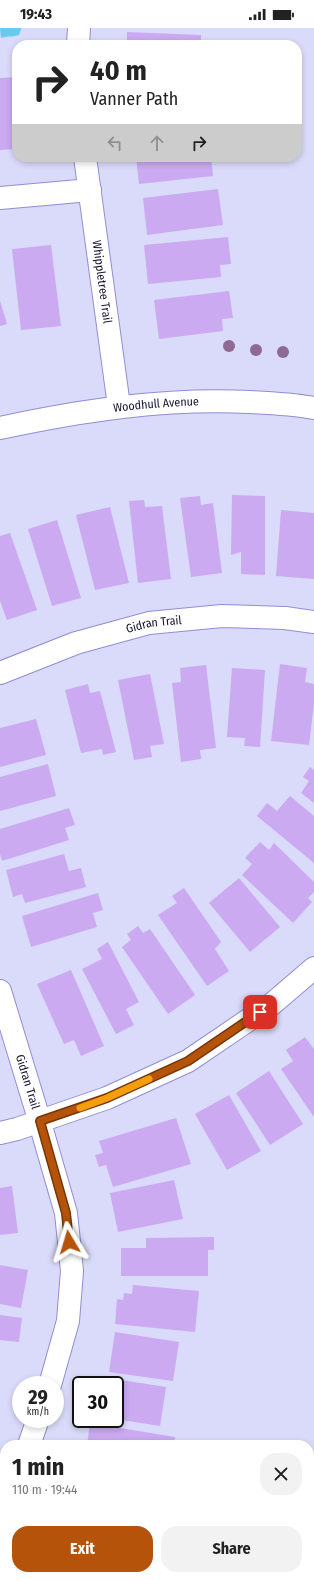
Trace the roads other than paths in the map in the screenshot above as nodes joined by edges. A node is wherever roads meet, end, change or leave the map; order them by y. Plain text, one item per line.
1 (79, 28) edge
2 (78, 40) edge
3 (86, 162) edge
4 (90, 190) junction
5 (0, 198) edge
6 (119, 406) junction
7 (314, 408) edge
8 (0, 428) edge
9 (314, 622) edge
10 (0, 673) edge
11 (314, 968) edge
12 (0, 991) edge
13 (40, 1121) junction
14 (0, 1133) edge
15 (53, 1376) edge
16 (35, 1428) edge
17 (31, 1440) edge

1 - 2 street
3 - 4 street, Whippletree Trail
4 - 5 street
4 - 6 street, Whippletree Trail
6 - 7 street, Woodhull Avenue
6 - 8 street, Woodhull Avenue
9 - 10 street, Gidran Trail
11 - 13 street
12 - 13 street, Gidran Trail
13 - 14 street
13 - 15 street, Gidran Trail
16 - 17 street

